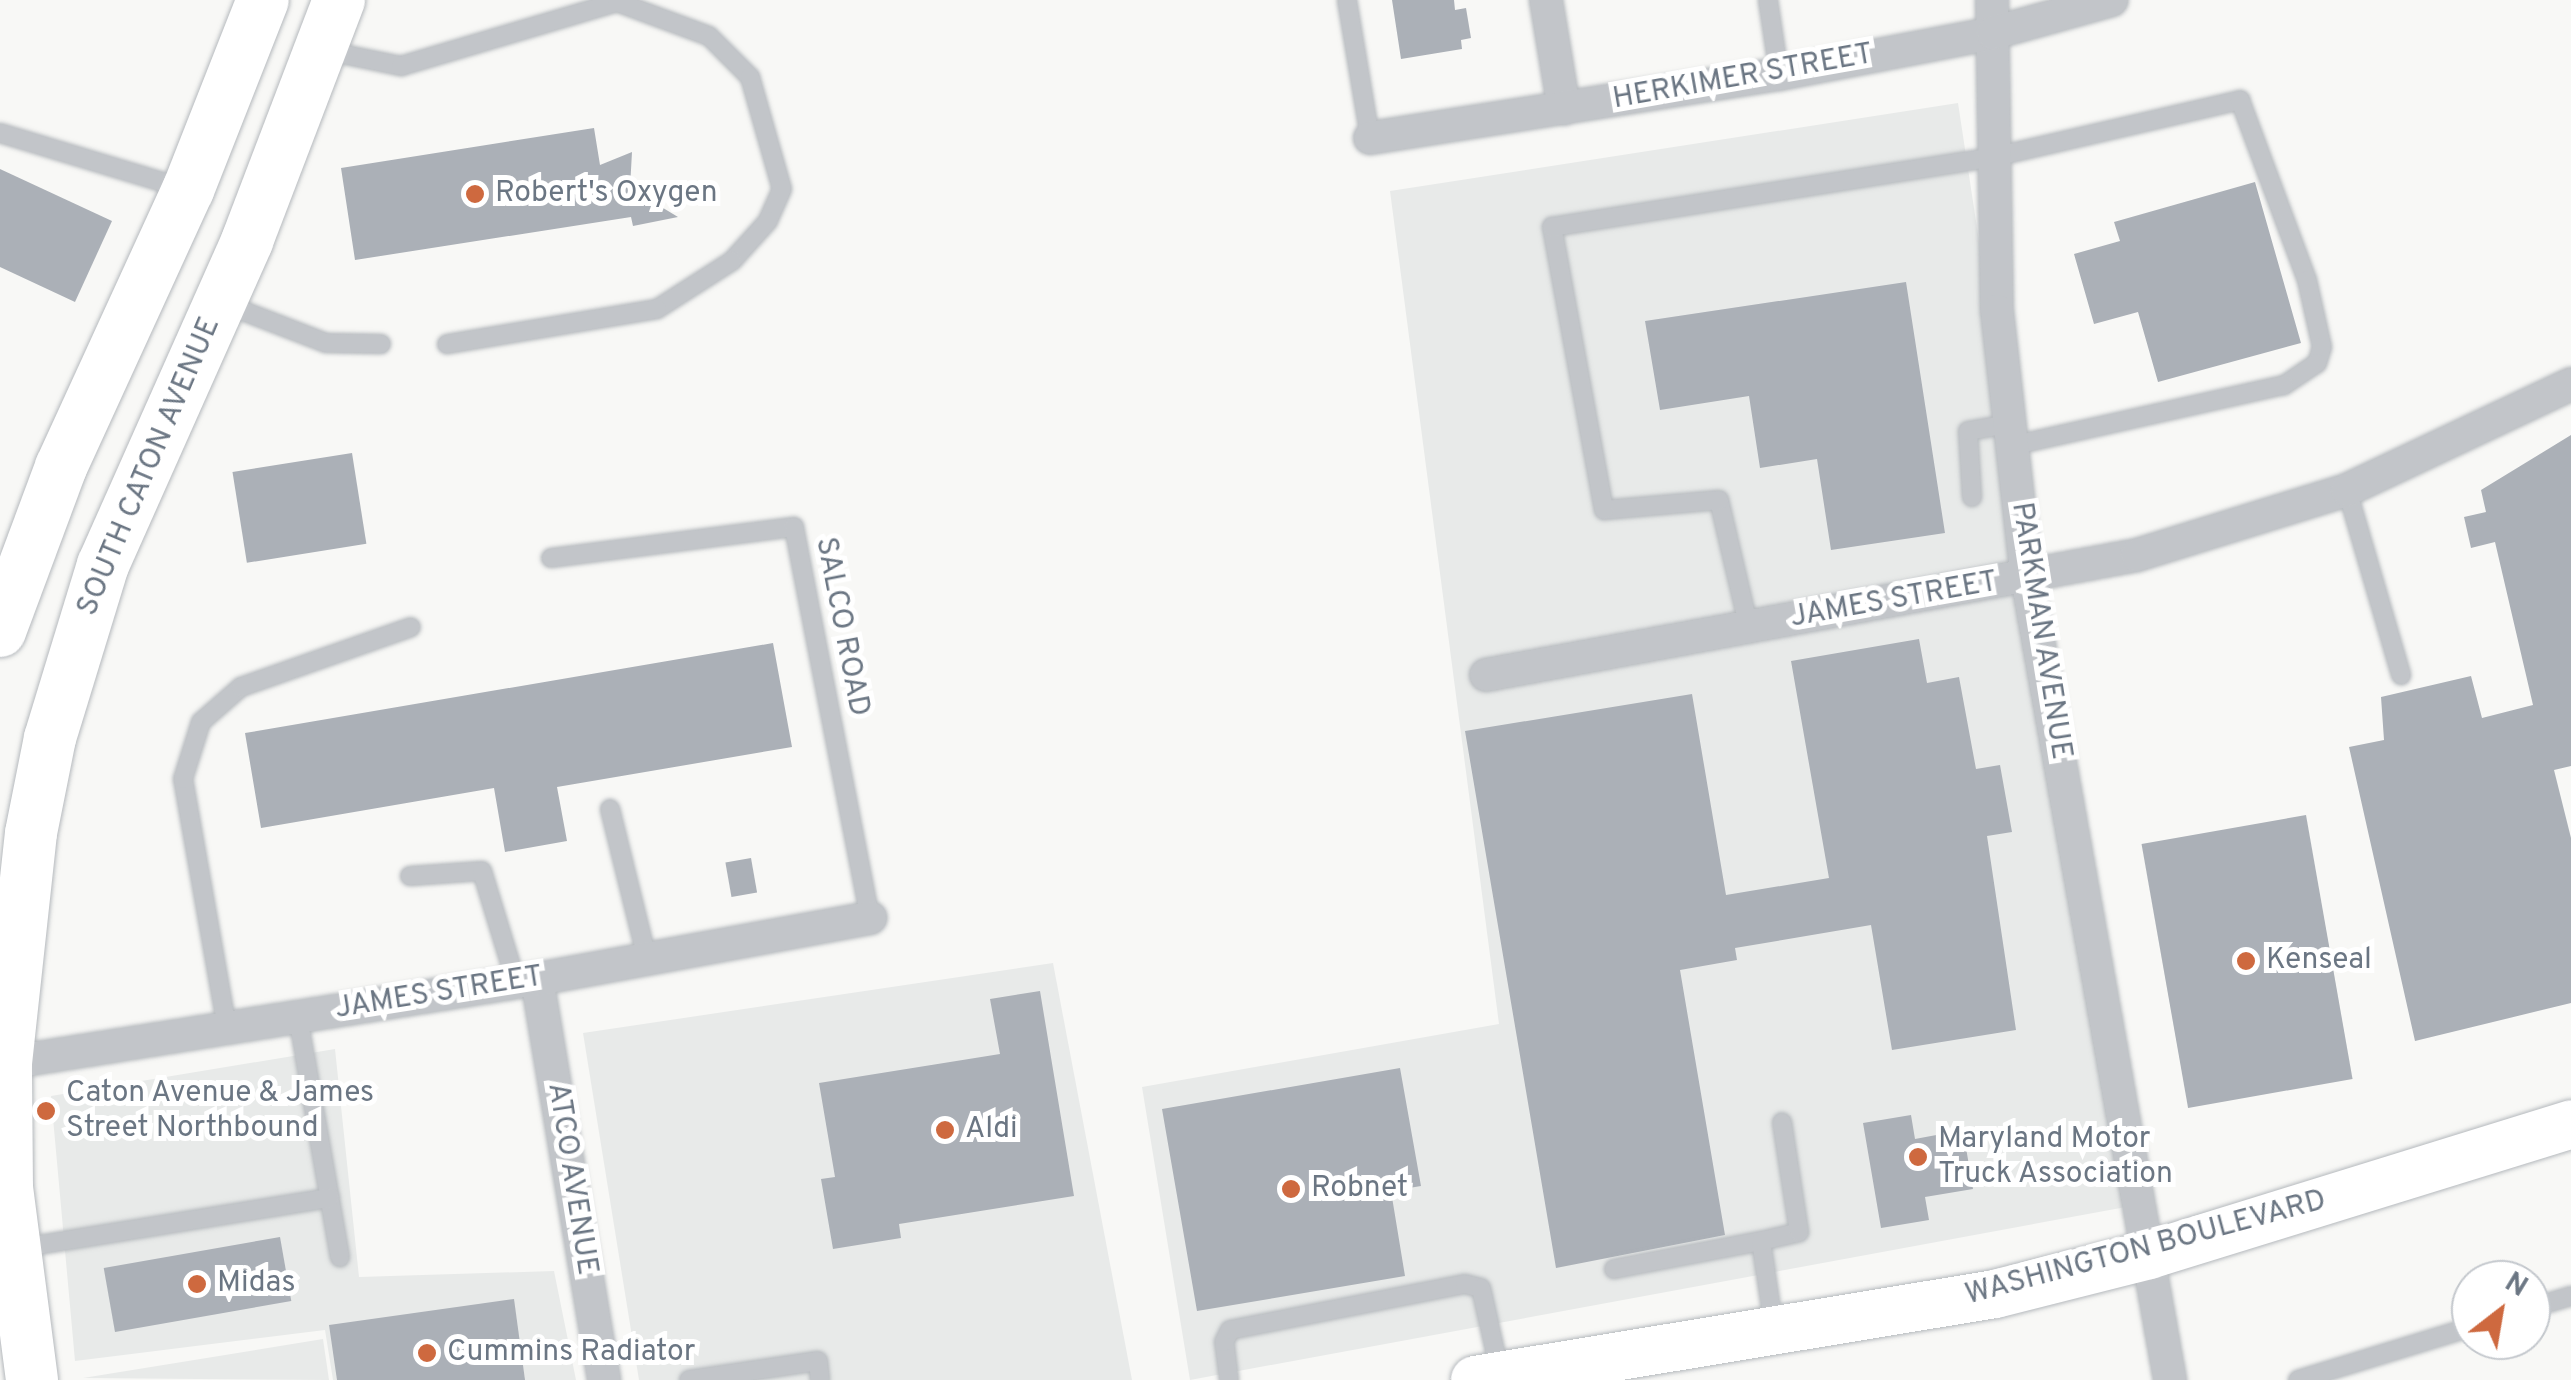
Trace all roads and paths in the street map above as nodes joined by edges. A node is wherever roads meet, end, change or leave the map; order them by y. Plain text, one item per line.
1 (263, 0) edge
2 (339, 0) edge
3 (1347, 0) edge
4 (1546, 0) edge
5 (1768, 0) edge
6 (2112, 0) edge
7 (1993, 16) edge
8 (322, 50) junction
9 (1778, 74) junction
10 (1564, 109) junction
11 (0, 133) edge
12 (1370, 138) joint
13 (1994, 157) junction
14 (188, 190) junction
15 (220, 302) junction
16 (381, 344) dead end
17 (447, 344) dead end
18 (2571, 384) edge
19 (2010, 435) junction
20 (2347, 490) junction
21 (1972, 497) dead end
22 (552, 558) dead end
23 (2028, 577) junction
24 (411, 627) dead end
25 (1749, 628) junction
26 (0, 632) edge
27 (1486, 675) dead end
28 (2400, 675) dead end
29 (610, 810) dead end
30 (410, 876) dead end
31 (870, 918) joint
32 (647, 959) junction
33 (526, 980) junction
34 (298, 1016) junction
35 (227, 1028) junction
36 (3, 1063) edge
37 (1782, 1122) dead end
38 (2571, 1124) edge
39 (330, 1198) junction
40 (1760, 1241) junction
41 (13, 1250) junction
42 (2149, 1255) junction
43 (340, 1257) dead end
44 (1614, 1269) dead end
45 (1774, 1328) junction
46 (2451, 1333) edge
47 (1483, 1379) edge
48 (32, 1380) edge
49 (604, 1380) edge
50 (689, 1380) edge
51 (820, 1380) edge
52 (1229, 1380) edge
53 (2170, 1380) edge
54 (2298, 1380) edge

1 - 14 main road
2 - 8 main road, SOUTH CATON AVENUE
3 - 12 lane
4 - 10 street
5 - 9 lane
6 - 7 street, HERKIMER STREET
7 - 9 street, HERKIMER STREET
7 - 13 street, PARKMAN AVENUE
8 - 15 main road, SOUTH CATON AVENUE
8 - 17 lane
9 - 10 street, HERKIMER STREET
10 - 12 street, HERKIMER STREET
11 - 14 lane
13 - 19 street, PARKMAN AVENUE
13 - 19 lane
13 - 25 lane
14 - 26 main road
15 - 16 lane
15 - 36 main road, SOUTH CATON AVENUE
18 - 20 street, JAMES STREET
19 - 21 lane
19 - 23 street, PARKMAN AVENUE
20 - 23 street, JAMES STREET
20 - 28 lane
22 - 31 lane, SALCO ROAD
23 - 25 street, JAMES STREET
23 - 42 street, PARKMAN AVENUE
24 - 35 lane
25 - 27 street, JAMES STREET
29 - 32 lane
30 - 33 lane
31 - 32 street, JAMES STREET
32 - 33 street, JAMES STREET
33 - 34 street, JAMES STREET
33 - 49 street, ATCO AVENUE
34 - 35 street, JAMES STREET
34 - 39 lane
35 - 36 street, JAMES STREET
36 - 41 main road, SOUTH CATON AVENUE
37 - 40 lane
38 - 42 main road, WASHINGTON BOULEVARD
39 - 41 lane
39 - 43 lane
40 - 44 lane
40 - 45 lane
41 - 48 main road, SOUTH CATON AVENUE
42 - 45 main road, WASHINGTON BOULEVARD
42 - 53 street, PARKMAN AVENUE
45 - 47 main road, WASHINGTON BOULEVARD
46 - 54 lane
47 - 52 lane
50 - 51 lane

